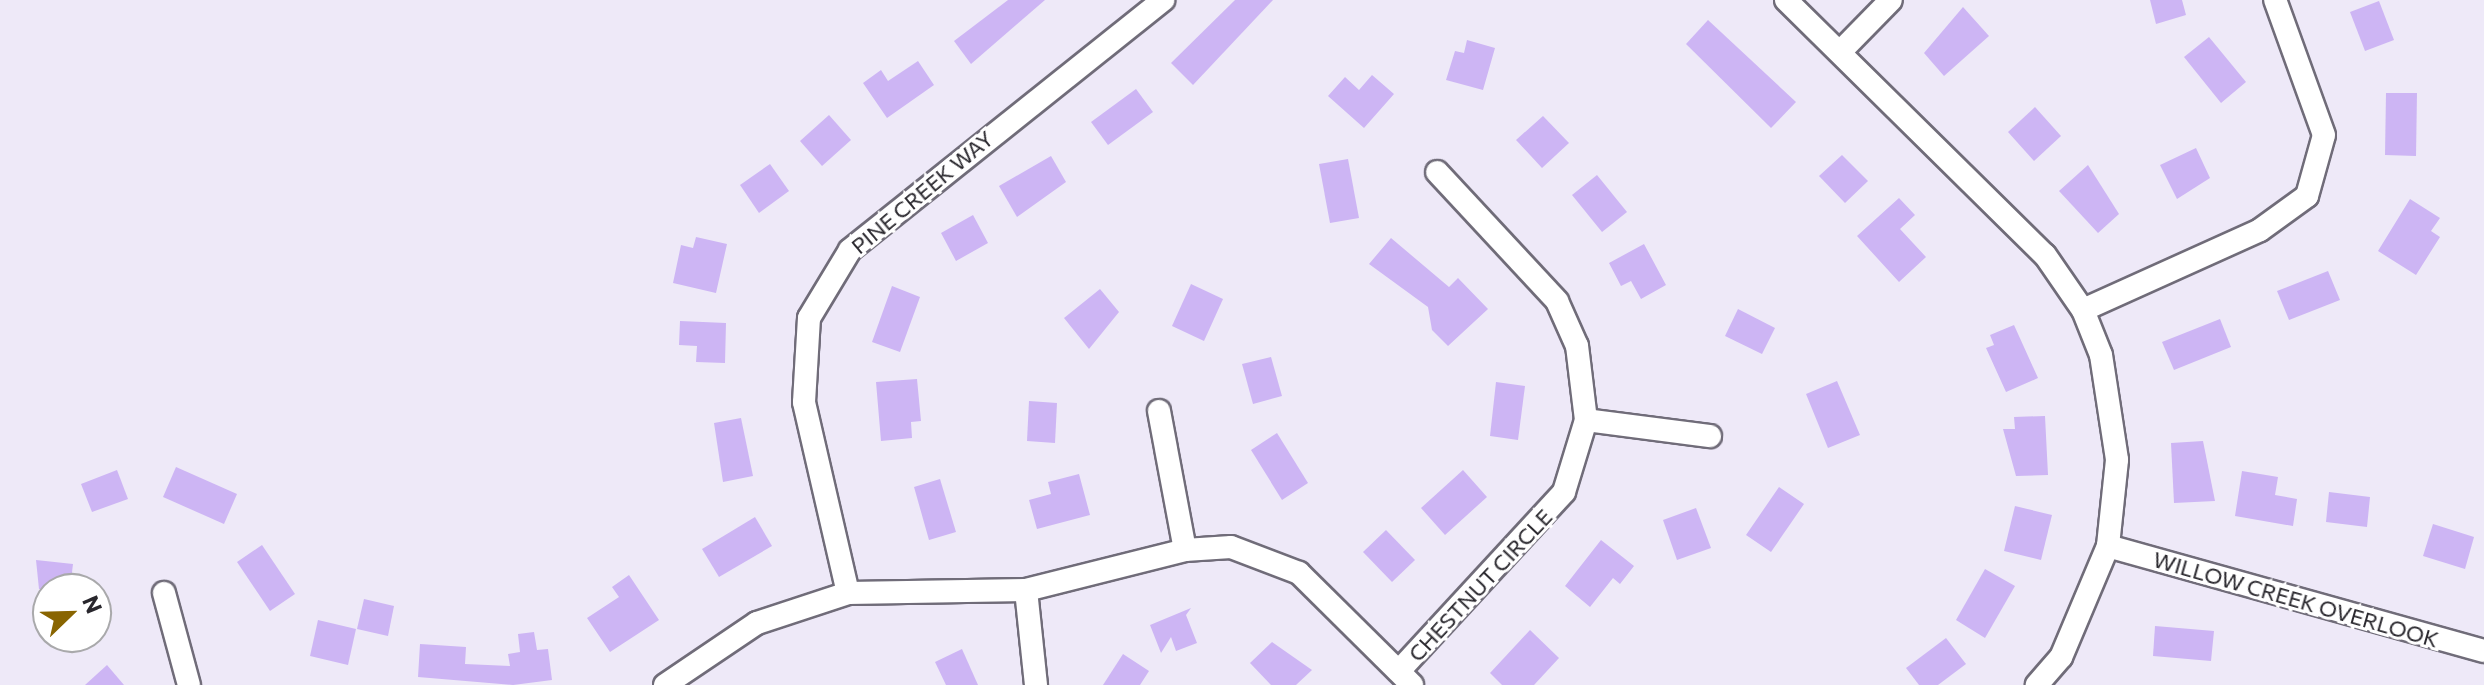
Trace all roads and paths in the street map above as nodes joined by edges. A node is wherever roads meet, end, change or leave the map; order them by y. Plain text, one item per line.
1 (1163, 0) edge
2 (1786, 0) edge
3 (1891, 0) edge
4 (2275, 0) edge
5 (1841, 51) junction
6 (1437, 172) dead end
7 (2083, 310) junction
8 (1159, 411) dead end
9 (1586, 420) junction
10 (1710, 436) dead end
11 (2108, 546) junction
12 (1185, 550) junction
13 (1026, 590) junction
14 (164, 593) dead end
15 (848, 593) junction
16 (2484, 651) edge
17 (1406, 678) edge
18 (189, 685) edge
19 (665, 685) edge
20 (1036, 685) edge
21 (2037, 685) edge

1 - 15 street, PINE CREEK WAY
2 - 5 street
3 - 5 street
4 - 7 street
5 - 7 street
6 - 9 street, CHESTNUT CIRCLE
7 - 11 street
8 - 12 street
9 - 10 street
9 - 17 street, CHESTNUT CIRCLE
11 - 16 street, WILLOW CREEK OVERLOOK
11 - 21 street
12 - 13 street
12 - 17 street
13 - 15 street
13 - 20 street
14 - 18 street
15 - 19 street

